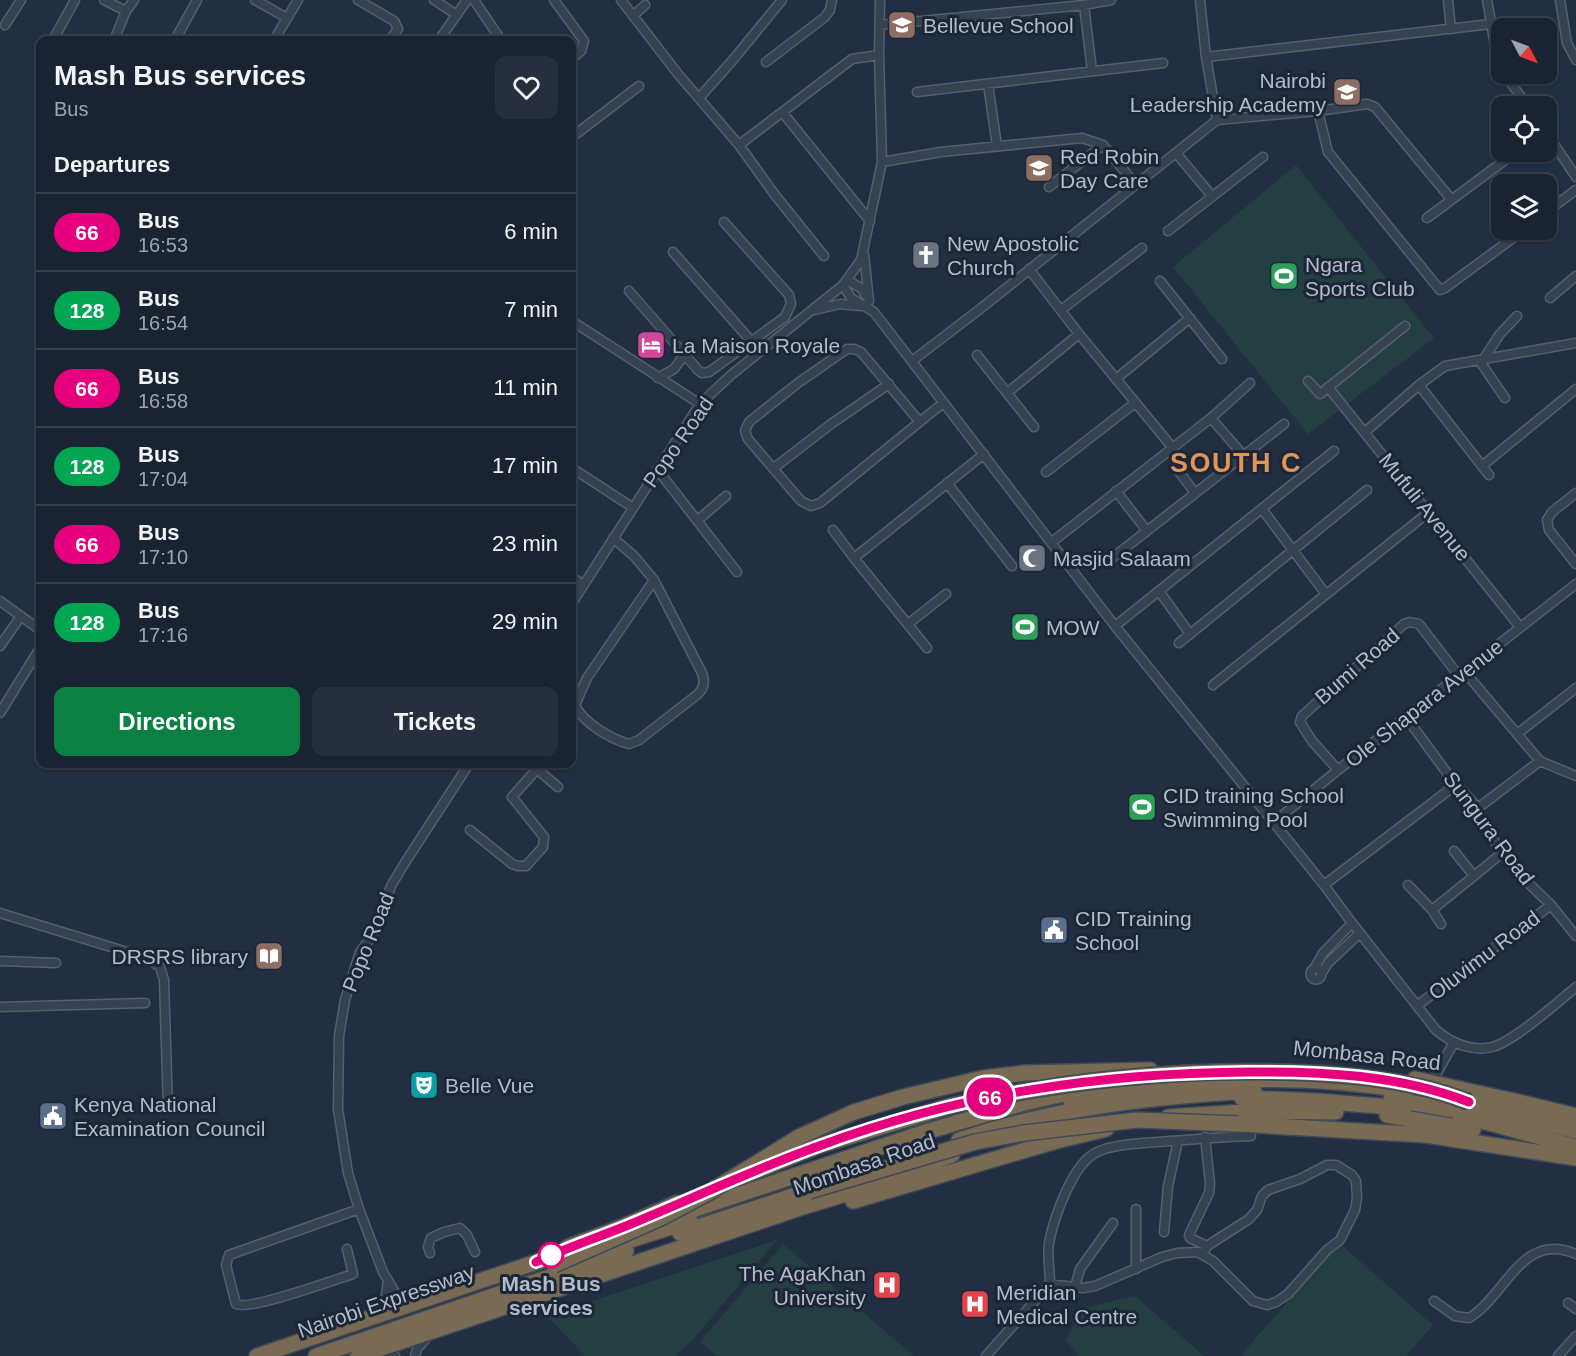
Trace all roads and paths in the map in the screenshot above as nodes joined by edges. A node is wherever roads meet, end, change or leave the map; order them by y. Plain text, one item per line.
1 (21, 0) edge
2 (75, 0) edge
3 (104, 0) edge
4 (134, 0) edge
5 (197, 0) edge
6 (255, 0) edge
7 (298, 0) edge
8 (358, 0) edge
9 (434, 0) edge
10 (467, 0) edge
11 (474, 0) edge
12 (554, 0) edge
13 (621, 0) edge
14 (782, 0) edge
15 (832, 0) edge
16 (880, 0) edge
17 (1111, 0) edge
18 (1200, 0) edge
19 (1448, 0) edge
20 (1487, 0) edge
21 (1560, 0) edge
22 (1090, 3) edge
23 (645, 5) dead end
24 (126, 11) junction
25 (457, 15) junction
26 (633, 16) junction
27 (287, 18) junction
28 (1491, 24) joint
29 (5, 25) dead end
30 (880, 25) junction
31 (1451, 29) junction
32 (55, 36) edge
33 (116, 36) edge
34 (177, 36) edge
35 (276, 36) edge
36 (393, 36) edge
37 (442, 36) edge
38 (498, 36) edge
39 (879, 55) junction
40 (576, 56) edge
41 (1206, 57) junction
42 (1576, 60) edge
43 (766, 62) dead end
44 (1163, 63) dead end
45 (1092, 71) junction
46 (988, 84) junction
47 (639, 86) dead end
48 (917, 92) dead end
49 (699, 98) junction
50 (1318, 111) junction
51 (783, 113) junction
52 (1217, 120) junction
53 (576, 133) edge
54 (739, 146) junction
55 (997, 146) junction
56 (1103, 146) junction
57 (1557, 148) edge
58 (1176, 153) junction
59 (1263, 157) dead end
60 (882, 162) junction
61 (1502, 162) edge
62 (1576, 177) edge
63 (1136, 185) junction
64 (1049, 187) dead end
65 (1576, 190) edge
66 (1212, 196) junction
67 (1451, 200) junction
68 (1557, 204) edge
69 (1427, 218) dead end
70 (870, 221) junction
71 (724, 222) dead end
72 (1168, 231) dead end
73 (1510, 240) edge
74 (1142, 248) dead end
75 (864, 251) junction
76 (673, 252) dead end
77 (824, 256) dead end
78 (1029, 269) junction
79 (1576, 276) edge
80 (1160, 281) dead end
81 (845, 283) junction
82 (629, 291) dead end
83 (1550, 298) dead end
84 (866, 304) junction
85 (1061, 310) junction
86 (808, 312) junction
87 (1517, 316) dead end
88 (1190, 318) junction
89 (576, 324) edge
90 (1405, 326) dead end
91 (1079, 334) junction
92 (751, 341) junction
93 (1576, 343) edge
94 (685, 354) junction
95 (977, 354) dead end
96 (1222, 359) dead end
97 (1481, 360) junction
98 (912, 361) junction
99 (658, 378) junction
100 (1117, 378) junction
101 (1308, 381) dead end
102 (1250, 383) dead end
103 (889, 384) junction
104 (1419, 386) junction
105 (1328, 387) junction
106 (1576, 388) edge
107 (1007, 393) junction
108 (1505, 398) dead end
109 (943, 402) junction
110 (1135, 403) junction
111 (700, 404) junction
112 (1211, 417) junction
113 (919, 422) junction
114 (1284, 424) dead end
115 (1034, 427) dead end
116 (1365, 432) junction
117 (1173, 447) junction
118 (1334, 451) dead end
119 (984, 454) junction
120 (1242, 455) junction
121 (1482, 466) junction
122 (774, 468) junction
123 (657, 469) junction
124 (1177, 469) dead end
125 (576, 471) edge
126 (1046, 472) dead end
127 (1489, 475) dead end
128 (947, 483) junction
129 (1367, 490) dead end
130 (1116, 491) junction
131 (1195, 493) junction
132 (1576, 493) edge
133 (726, 496) dead end
134 (632, 507) junction
135 (1262, 509) junction
136 (1429, 512) junction
137 (698, 520) junction
138 (833, 530) dead end
139 (1147, 531) junction
140 (613, 538) junction
141 (1052, 542) junction
142 (1292, 549) junction
143 (855, 558) junction
144 (1111, 559) dead end
145 (1576, 564) edge
146 (1012, 566) dead end
147 (737, 572) dead end
148 (576, 580) edge
149 (654, 580) junction
150 (583, 585) junction
151 (1574, 588) edge
152 (1159, 591) junction
153 (1325, 593) junction
154 (946, 594) dead end
155 (576, 596) edge
156 (0, 601) edge
157 (21, 616) junction
158 (908, 624) junction
159 (1115, 626) junction
160 (36, 627) edge
161 (1520, 627) junction
162 (1190, 634) junction
163 (1179, 643) dead end
164 (0, 646) edge
165 (927, 648) dead end
166 (36, 654) edge
167 (1462, 674) junction
168 (1213, 685) dead end
169 (1576, 688) edge
170 (576, 703) edge
171 (576, 707) edge
172 (0, 712) edge
173 (1406, 717) junction
174 (1517, 734) junction
175 (1540, 761) junction
176 (466, 768) edge
177 (535, 768) edge
178 (539, 768) edge
179 (1338, 770) junction
180 (1574, 775) edge
181 (1457, 784) junction
182 (558, 787) dead end
183 (1478, 808) junction
184 (1274, 823) junction
185 (470, 830) dead end
186 (1454, 851) dead end
187 (1502, 853) junction
188 (1474, 876) junction
189 (1324, 885) junction
190 (1408, 885) dead end
191 (1551, 905) junction
192 (1432, 910) junction
193 (0, 913) edge
194 (1352, 923) junction
195 (1441, 924) dead end
196 (1360, 933) junction
197 (1576, 936) edge
198 (0, 961) edge
199 (57, 963) dead end
200 (1574, 992) edge
201 (145, 1003) dead end
202 (1418, 1005) junction
203 (0, 1007) edge
204 (1454, 1042) junction
205 (1198, 1075) junction
206 (1434, 1083) junction
207 (1469, 1102) junction
208 (168, 1109) dead end
209 (1576, 1116) edge
210 (1576, 1131) edge
211 (1251, 1136) dead end
212 (1205, 1137) junction
213 (1178, 1140) junction
214 (1576, 1140) edge
215 (1576, 1148) edge
216 (1576, 1158) edge
217 (808, 1198) junction
218 (359, 1209) junction
219 (1136, 1209) dead end
220 (1113, 1222) dead end
221 (1164, 1232) dead end
222 (347, 1249) dead end
223 (1205, 1250) junction
224 (475, 1252) dead end
225 (430, 1253) dead end
226 (1576, 1254) edge
227 (536, 1262) junction
228 (554, 1265) junction
229 (1136, 1269) junction
230 (388, 1279) junction
231 (1050, 1284) junction
232 (1075, 1287) junction
233 (428, 1299) junction
234 (1434, 1301) dead end
235 (1568, 1303) dead end
236 (1576, 1309) edge
237 (371, 1318) junction
238 (432, 1331) junction
239 (1576, 1336) edge
240 (379, 1349) junction
241 (257, 1356) edge
242 (290, 1356) edge
243 (316, 1356) edge
244 (358, 1356) edge
245 (395, 1356) edge
246 (415, 1356) edge
247 (986, 1356) edge
248 (1558, 1356) edge

1 - 29 street
2 - 32 street
3 - 24 street
4 - 24 street
5 - 34 street
6 - 27 street
7 - 27 street
8 - 36 street
9 - 25 street
10 - 25 street
11 - 38 street
12 - 40 street
13 - 26 street
14 - 49 street
15 - 43 street
16 - 30 street
17 - 22 street
18 - 41 street
19 - 31 street
20 - 28 street
21 - 42 street
22 - 30 street
22 - 45 street
23 - 26 street
24 - 33 street
25 - 37 street
26 - 49 street
27 - 35 street
28 - 31 street
30 - 39 street
31 - 41 street
39 - 51 street
39 - 60 street
41 - 52 street
44 - 45 street
45 - 46 street
46 - 48 street
46 - 55 street
47 - 53 street
49 - 54 street
50 - 52 street
50 - 67 street
50 - 73 street
51 - 54 street
51 - 70 street
52 - 58 street
54 - 77 street
55 - 56 street
55 - 60 street
56 - 63 street
56 - 64 street
57 - 62 street
58 - 63 street
58 - 66 street
59 - 66 street
60 - 70 street
61 - 67 street
63 - 78 street
65 - 68 street
66 - 72 street
67 - 69 street
70 - 75 street
71 - 92 street
74 - 85 street
75 - 81 street
75 - 84 street
76 - 92 street
78 - 85 street
78 - 98 street
79 - 83 street
80 - 88 street
81 - 84 street
81 - 84 street
81 - 86 street, Popo Road
82 - 94 street
84 - 86 street
84 - 98 street
85 - 91 street
86 - 111 street, Popo Road
87 - 97 street
88 - 96 street
88 - 100 street
89 - 99 street
90 - 105 street
91 - 100 street
91 - 107 street
92 - 94 street
93 - 97 street
94 - 99 street
95 - 107 street
97 - 104 street
97 - 108 street
98 - 109 street
99 - 111 street
100 - 110 street
101 - 105 street
102 - 112 street
103 - 113 street
103 - 122 street
103 - 122 street
104 - 116 street
104 - 121 street
105 - 116 street, Mufuli Avenue
106 - 121 street
107 - 115 street
109 - 113 street
109 - 119 street
110 - 117 street
110 - 126 street
111 - 123 street, Popo Road
112 - 117 street
112 - 120 street
113 - 122 street
114 - 120 street
116 - 136 street, Mufuli Avenue
117 - 130 street
118 - 135 street
119 - 128 street
119 - 141 street
120 - 131 street
121 - 127 street
123 - 134 street, Popo Road
123 - 137 street
124 - 131 street
125 - 134 street
128 - 143 street
128 - 146 street
129 - 142 street
130 - 139 street
130 - 141 street
131 - 139 street
132 - 145 street
133 - 137 street
134 - 140 street, Popo Road
135 - 142 street
135 - 152 street
136 - 153 street
136 - 161 street, Mufuli Avenue
137 - 147 street
138 - 143 street
139 - 144 street
140 - 149 street
140 - 150 street, Popo Road
141 - 159 street
142 - 153 street
142 - 162 street
143 - 158 street
148 - 150 street
149 - 170 street
149 - 171 street
150 - 155 street, Popo Road
151 - 161 street, Ole Shapara Avenue
152 - 159 street
152 - 162 street
153 - 168 street
154 - 158 street
156 - 157 street
157 - 160 street
157 - 164 street
158 - 165 street
159 - 184 street
161 - 167 street, Ole Shapara Avenue
162 - 163 street
166 - 172 street
167 - 173 street, Ole Shapara Avenue
167 - 174 street
167 - 179 street, Bumi Road
169 - 174 street
173 - 179 street, Ole Shapara Avenue
173 - 181 street, Sungura Road
174 - 175 street
175 - 180 street
175 - 183 street
176 - 218 street, Popo Road
177 - 185 street
178 - 182 street
179 - 184 street, Ole Shapara Avenue
181 - 183 street, Sungura Road
181 - 189 street
183 - 187 street, Sungura Road
184 - 189 street
186 - 188 street
187 - 188 street
187 - 191 street, Sungura Road
188 - 192 street
189 - 194 street
190 - 192 street
191 - 197 street, Sungura Road
191 - 202 street, Oluvimu Road
192 - 195 street
193 - 208 street
194 - 196 street
194 - 196 street
196 - 202 street
198 - 199 street
200 - 204 street
201 - 203 street
202 - 204 street
204 - 206 street
205 - 206 highway, Mombasa Road
205 - 227 highway, Mombasa Road
205 - 228 highway, bridge
206 - 209 highway, Mombasa Road
207 - 210 highway, Nairobi Expressway
207 - 227 highway, bridge
207 - 228 highway, Nairobi Expressway, bridge
211 - 212 street
212 - 213 street
212 - 223 street
213 - 221 street
213 - 231 street
214 - 217 highway, Nairobi Expressway, bridge
215 - 217 highway
215 - 217 highway, Mombasa Road
216 - 217 highway, bridge
217 - 238 highway, Mombasa Road
217 - 243 highway, Nairobi Expressway
218 - 222 street
218 - 230 street, Popo Road
219 - 229 street
220 - 232 street
223 - 223 street
223 - 229 street
224 - 225 street
226 - 234 street
227 - 233 highway, Mombasa Road
228 - 242 highway, Nairobi Expressway
229 - 232 street
230 - 233 street, Popo Road
230 - 237 street
231 - 232 street
231 - 247 street
233 - 237 highway, Mombasa Road
235 - 236 street
237 - 241 highway, Mombasa Road
238 - 240 highway, Mombasa Road
238 - 246 street
239 - 248 street
240 - 244 highway, Mombasa Road
240 - 245 street

